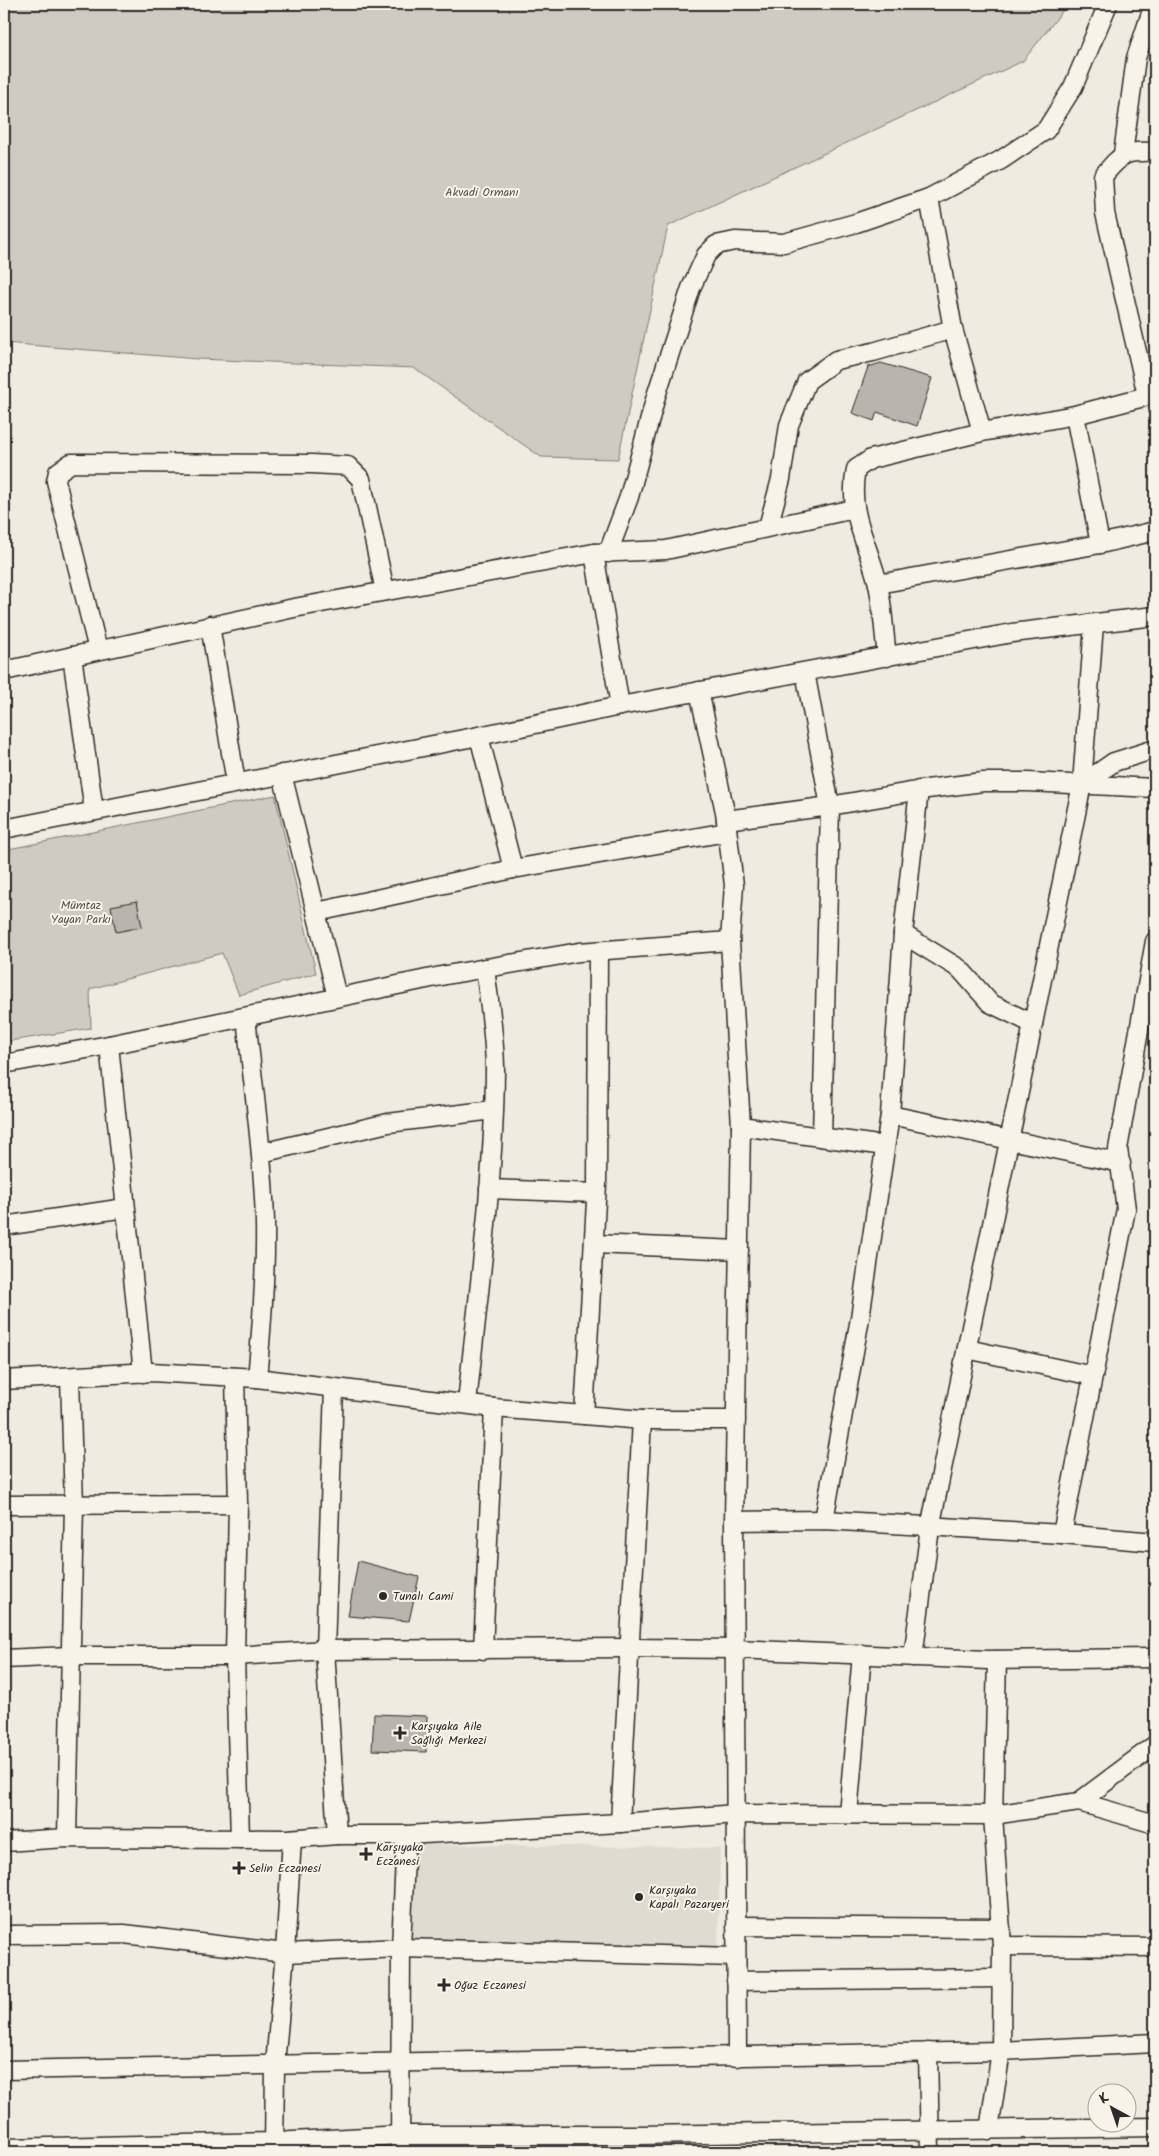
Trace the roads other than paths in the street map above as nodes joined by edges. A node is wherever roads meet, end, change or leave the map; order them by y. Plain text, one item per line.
1 (1108, 4) edge
2 (1154, 4) edge
3 (1155, 152) edge
4 (1123, 154) junction
5 (929, 198) junction
6 (953, 329) junction
7 (1151, 395) edge
8 (1075, 416) junction
9 (982, 432) junction
10 (854, 509) junction
11 (768, 528) junction
12 (1155, 531) edge
13 (1100, 544) junction
14 (601, 553) junction
15 (878, 584) junction
16 (385, 591) junction
17 (1155, 616) edge
18 (1094, 624) junction
19 (210, 625) junction
20 (98, 650) junction
21 (72, 656) junction
22 (887, 657) junction
23 (4, 671) edge
24 (805, 672) junction
25 (699, 691) junction
26 (620, 706) junction
27 (479, 736) junction
28 (1155, 749) edge
29 (282, 774) junction
30 (236, 783) junction
31 (1082, 784) junction
32 (1155, 788) edge
33 (919, 790) junction
34 (830, 806) junction
35 (94, 811) junction
36 (726, 826) junction
37 (4, 830) edge
38 (513, 869) junction
39 (317, 912) junction
40 (903, 934) junction
41 (730, 941) junction
42 (1155, 941) edge
43 (598, 951) junction
44 (486, 968) junction
45 (337, 998) junction
46 (246, 1016) junction
47 (1033, 1024) junction
48 (109, 1045) junction
49 (4, 1064) edge
50 (494, 1110) junction
51 (890, 1115) junction
52 (741, 1126) junction
53 (822, 1137) junction
54 (1009, 1139) junction
55 (885, 1146) junction
56 (261, 1153) junction
57 (1121, 1163) junction
58 (489, 1188) junction
59 (596, 1192) junction
60 (126, 1208) junction
61 (4, 1226) edge
62 (594, 1244) junction
63 (739, 1250) junction
64 (968, 1350) junction
65 (142, 1373) junction
66 (1093, 1376) junction
67 (235, 1377) junction
68 (70, 1378) junction
69 (257, 1378) junction
70 (4, 1380) edge
71 (334, 1388) junction
72 (467, 1404) junction
73 (494, 1408) junction
74 (584, 1415) junction
75 (642, 1420) junction
76 (736, 1420) junction
77 (238, 1504) junction
78 (4, 1505) edge
79 (74, 1506) junction
80 (824, 1520) junction
81 (734, 1521) junction
82 (930, 1528) junction
83 (1062, 1534) junction
84 (1155, 1542) edge
85 (628, 1648) junction
86 (735, 1649) junction
87 (325, 1650) junction
88 (483, 1650) junction
89 (862, 1654) junction
90 (70, 1656) junction
91 (235, 1656) junction
92 (913, 1656) junction
93 (1150, 1658) dead end
94 (4, 1659) edge
95 (997, 1660) junction
96 (1155, 1745) edge
97 (1079, 1802) junction
98 (736, 1814) junction
99 (848, 1814) junction
100 (993, 1815) junction
101 (620, 1823) junction
102 (1155, 1824) edge
103 (338, 1835) junction
104 (406, 1835) junction
105 (67, 1838) junction
106 (240, 1839) junction
107 (292, 1839) junction
108 (4, 1842) edge
109 (736, 1926) junction
110 (1001, 1928) junction
111 (4, 1935) edge
112 (1002, 1946) junction
113 (1155, 1947) edge
114 (401, 1948) junction
115 (285, 1952) junction
116 (736, 1957) junction
117 (1002, 1978) junction
118 (736, 1981) junction
119 (1155, 2043) edge
120 (1000, 2051) junction
121 (928, 2052) junction
122 (737, 2057) junction
123 (401, 2062) junction
124 (275, 2065) junction
125 (4, 2070) edge
126 (1155, 2126) edge
127 (989, 2130) junction
128 (930, 2131) junction
129 (400, 2144) edge
130 (274, 2147) edge
131 (4, 2148) edge
132 (930, 2152) edge

1 - 5 street
2 - 4 street
3 - 4 street
4 - 7 street
5 - 6 street
5 - 14 street
6 - 9 street
6 - 11 street
7 - 8 street
8 - 9 street
8 - 13 street
9 - 10 street
10 - 11 street
10 - 15 street
11 - 14 street
12 - 13 street
13 - 15 street
14 - 16 street
14 - 26 street
15 - 22 street
16 - 19 street
16 - 20 street
17 - 18 street
18 - 22 street
18 - 31 street
19 - 20 street
19 - 30 street
20 - 21 street
21 - 23 street
21 - 35 street
22 - 24 street
24 - 25 street
24 - 34 street
25 - 26 street
25 - 36 street
26 - 27 street
27 - 29 street
27 - 38 street
28 - 31 street
29 - 30 street
29 - 39 street
30 - 35 street
31 - 32 street
31 - 33 street
31 - 47 street
33 - 34 street
33 - 40 street
34 - 36 street
34 - 53 street
35 - 37 street
36 - 38 street
36 - 41 street
38 - 39 street
39 - 45 street
40 - 47 street
40 - 51 street
41 - 43 street
41 - 52 street
42 - 57 street
43 - 44 street
43 - 59 street
44 - 45 street
44 - 50 street
45 - 46 street
46 - 48 street
46 - 56 street
47 - 54 street
48 - 49 street
48 - 60 street
50 - 56 street
50 - 58 street
51 - 54 street
51 - 55 street
52 - 53 street
52 - 63 street
53 - 55 street
54 - 57 street
54 - 64 street
55 - 80 street
56 - 69 street
57 - 66 street
58 - 59 street
58 - 72 street
59 - 62 street
60 - 61 street
60 - 65 street
62 - 63 street
62 - 74 street
63 - 76 street
64 - 66 street
64 - 82 street
65 - 67 street
65 - 68 street
66 - 83 street
67 - 69 street
67 - 77 street
68 - 70 street
68 - 79 street
69 - 71 street
71 - 72 street
71 - 87 street
72 - 73 street
73 - 74 street
73 - 88 street
74 - 75 street
75 - 76 street
75 - 85 street
76 - 81 street
77 - 79 street
77 - 91 street
78 - 79 street
79 - 90 street
80 - 81 street
80 - 82 street
81 - 86 street
82 - 83 street
82 - 92 street
83 - 84 street
85 - 86 street
85 - 88 street
85 - 101 street
86 - 89 street
86 - 98 street
87 - 88 street
87 - 91 street
87 - 103 street
89 - 92 street
89 - 99 street
90 - 91 street
90 - 94 street
90 - 105 street
91 - 106 street
92 - 95 street
93 - 95 street
95 - 100 street
96 - 97 street
97 - 100 street
97 - 102 street
98 - 99 street
98 - 101 street
98 - 109 street
99 - 100 street
100 - 110 street
101 - 104 street
103 - 104 street
103 - 107 street
104 - 114 street
105 - 106 street
105 - 108 street
106 - 107 street
107 - 115 street
109 - 110 street
109 - 116 street
110 - 112 street
111 - 115 street
112 - 113 street
112 - 117 street
114 - 115 street
114 - 116 street
114 - 123 street
115 - 124 street
116 - 118 street
117 - 118 street
117 - 120 street
118 - 122 street
119 - 120 street
120 - 121 street
120 - 127 street
121 - 122 street
121 - 128 street
122 - 123 street
123 - 124 street
123 - 129 street
124 - 125 street
124 - 130 street
126 - 127 street
127 - 128 street
128 - 129 street
128 - 132 street
129 - 130 street
130 - 131 street

